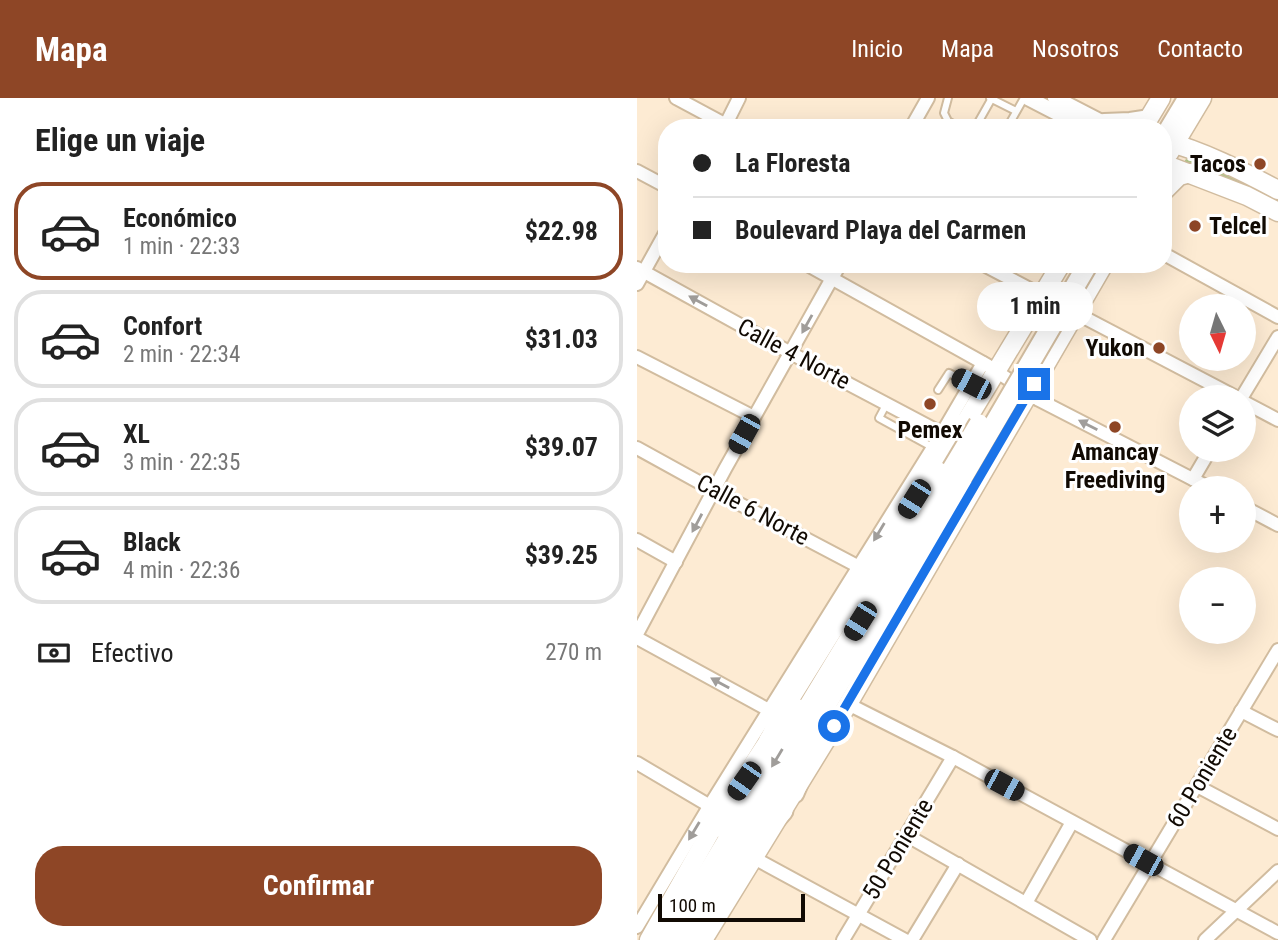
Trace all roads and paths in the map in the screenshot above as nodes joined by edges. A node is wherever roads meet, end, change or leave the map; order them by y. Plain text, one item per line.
1 (676, 98) edge
2 (739, 98) edge
3 (928, 98) edge
4 (948, 98) edge
5 (991, 98) edge
6 (1026, 98) edge
7 (1055, 98) edge
8 (1161, 98) edge
9 (1175, 98) edge
10 (1188, 98) edge
11 (1202, 98) edge
12 (1016, 111) junction
13 (713, 119) edge
14 (730, 119) edge
15 (919, 119) edge
16 (947, 119) edge
17 (980, 119) edge
18 (1011, 119) edge
19 (1079, 119) edge
20 (1085, 119) edge
21 (1152, 119) edge
22 (1155, 119) edge
23 (1172, 131) edge
24 (1172, 135) edge
25 (1172, 143) edge
26 (1172, 166) edge
27 (637, 170) edge
28 (1190, 173) junction
29 (658, 182) edge
30 (1172, 183) edge
31 (1278, 190) edge
32 (1278, 212) edge
33 (658, 243) edge
34 (1172, 258) edge
35 (640, 269) edge
36 (822, 273) edge
37 (835, 273) edge
38 (999, 273) edge
39 (1056, 273) edge
40 (1069, 273) edge
41 (1082, 273) edge
42 (1099, 273) edge
43 (832, 279) junction
44 (637, 284) edge
45 (1042, 296) junction
46 (1075, 313) junction
47 (1278, 317) edge
48 (1278, 337) edge
49 (791, 352) junction
50 (637, 357) edge
51 (989, 367) junction
52 (1213, 385) edge
53 (1251, 385) edge
54 (977, 388) junction
55 (938, 390) dead end
56 (1029, 394) junction
57 (887, 403) junction
58 (1256, 407) edge
59 (754, 417) junction
60 (1278, 420) edge
61 (947, 435) junction
62 (637, 448) edge
63 (947, 463) junction
64 (919, 467) joint
65 (1187, 476) edge
66 (715, 491) junction
67 (900, 498) junction
68 (1256, 513) edge
69 (902, 519) junction
70 (1278, 525) edge
71 (637, 540) edge
72 (676, 562) junction
73 (864, 569) junction
74 (637, 636) edge
75 (1278, 650) edge
76 (838, 672) junction
77 (848, 704) junction
78 (1241, 711) junction
79 (774, 713) junction
80 (1278, 730) edge
81 (769, 740) junction
82 (953, 757) junction
83 (637, 763) edge
84 (744, 781) junction
85 (1197, 786) junction
86 (794, 793) junction
87 (715, 809) junction
88 (783, 811) junction
89 (1072, 822) junction
90 (1278, 829) edge
91 (906, 835) junction
92 (754, 858) junction
93 (958, 864) junction
94 (1149, 864) junction
95 (1278, 871) edge
96 (710, 884) junction
97 (1026, 903) junction
98 (1237, 911) junction
99 (858, 915) junction
100 (637, 927) edge
101 (1278, 933) edge
102 (707, 939) edge
103 (649, 940) edge
104 (667, 940) edge
105 (685, 940) edge
106 (843, 940) edge
107 (905, 940) edge
108 (912, 940) edge
109 (1090, 940) edge
110 (1104, 940) edge
111 (1205, 940) edge

1 - 13 street
2 - 14 street
3 - 15 street
4 - 16 lane
5 - 12 lane
5 - 17 lane
6 - 12 lane
6 - 19 street
7 - 20 street
8 - 21 main road
9 - 22 highway
10 - 23 highway
11 - 24 main road
12 - 18 lane
25 - 31 main road
26 - 28 main road
27 - 29 street
28 - 30 main road
28 - 32 main road
33 - 35 street
34 - 47 street
35 - 44 street
49 -> 35 street, Calle 4 Norte
36 - 43 street
37 - 43 street
38 - 45 street
39 - 45 main road
40 - 63 highway, bridge
41 - 63 highway, bridge
42 - 46 main road
43 -> 49 street
43 - 51 street
45 - 46 street
45 - 51 main road
46 - 52 street
46 - 56 main road
48 - 53 street
49 - 57 street, Calle 4 Norte
49 - 59 street
50 - 59 street
51 - 54 main road
51 - 56 street
54 - 55 lane
54 - 61 main road
65 -> 56 street
56 - 77 main road
57 - 61 street, Calle 4 Norte
57 - 63 lane
58 - 60 street
59 - 66 street
61 - 63 main road
62 - 66 street, Calle 6 Norte
63 - 64 main road
63 - 69 main road
63 - 76 highway
64 - 67 street
66 -> 72 street
66 - 73 street, Calle 6 Norte
67 - 69 main road
67 -> 73 street
68 - 70 street
69 - 73 main road
71 - 72 street
72 - 74 street
73 - 79 main road
79 -> 74 street
75 - 78 street, 60 Poniente
76 - 81 highway
76 - 86 highway
76 - 96 highway
77 - 82 street
77 - 86 main road
78 - 80 street
78 - 85 street, 60 Poniente
79 - 81 main road
79 - 87 street
81 - 84 main road
82 - 89 street
82 - 91 street, 50 Poniente
83 - 87 street
84 - 87 main road
84 - 96 highway
85 - 90 street
85 - 94 street, 60 Poniente
86 - 88 main road
87 -> 100 street
87 - 103 main road
88 - 92 main road
88 - 96 highway
89 - 94 street
89 - 97 street
91 - 93 street
91 - 99 street, 50 Poniente
92 - 99 street
92 - 102 main road
93 - 97 street
93 - 108 street
94 - 98 street
94 - 110 street, 60 Poniente
95 - 98 street
96 - 104 highway
96 - 105 highway
97 - 109 street
98 - 101 street
98 - 111 street
99 - 106 street, 50 Poniente
99 - 107 street

